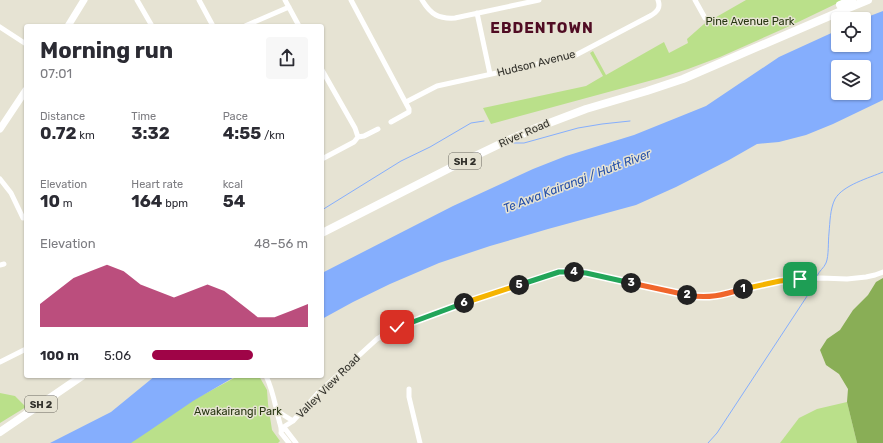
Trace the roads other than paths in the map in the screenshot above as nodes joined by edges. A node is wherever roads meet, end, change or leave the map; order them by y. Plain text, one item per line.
1 (84, 0) edge
2 (137, 0) edge
3 (199, 0) edge
4 (285, 0) edge
5 (351, 0) edge
6 (422, 0) edge
7 (539, 0) edge
8 (658, 0) edge
9 (695, 0) edge
10 (852, 0) edge
11 (864, 0) edge
12 (868, 0) edge
13 (289, 7) junction
14 (846, 9) junction
15 (477, 13) junction
16 (704, 18) dead end
17 (69, 24) edge
18 (151, 24) edge
19 (212, 24) edge
20 (250, 24) edge
21 (298, 24) edge
22 (0, 27) edge
23 (24, 43) edge
24 (735, 56) junction
25 (324, 74) edge
26 (490, 74) junction
27 (24, 93) edge
28 (406, 102) junction
29 (391, 122) dead end
30 (0, 129) edge
31 (378, 129) dead end
32 (358, 137) junction
33 (324, 157) edge
34 (0, 180) edge
35 (24, 218) dead end
36 (324, 232) edge
37 (883, 272) edge
38 (24, 350) edge
39 (0, 362) edge
40 (79, 378) edge
41 (267, 378) edge
42 (409, 389) dead end
43 (277, 411) junction
44 (293, 421) junction
45 (282, 428) junction
46 (0, 432) edge
47 (289, 443) edge
48 (296, 443) edge
49 (420, 443) edge

1 - 17 main road
2 - 18 street
3 - 19 street
4 - 13 street
5 - 28 street
6 - 15 street
7 - 15 street
8 - 26 street, Hudson Avenue
9 - 16 street
10 - 24 highway, River Road / SH 2
11 - 14 highway
12 - 14 highway, River Road / SH 2
13 - 20 street
13 - 21 street
14 - 24 highway, River Road / SH 2
15 - 26 street
22 - 23 street
24 - 36 highway, River Road / SH 2
25 - 32 street
26 - 28 street, Hudson Avenue
27 - 30 main road
28 - 29 street
31 - 32 street
32 - 33 street
34 - 35 street
37 - 44 street, Valley View Road
38 - 39 street
40 - 46 highway, SH 2
41 - 43 street
42 - 49 street
43 - 44 street
43 - 45 street
44 - 45 street, Valley View Road
45 - 47 street
45 - 48 street

